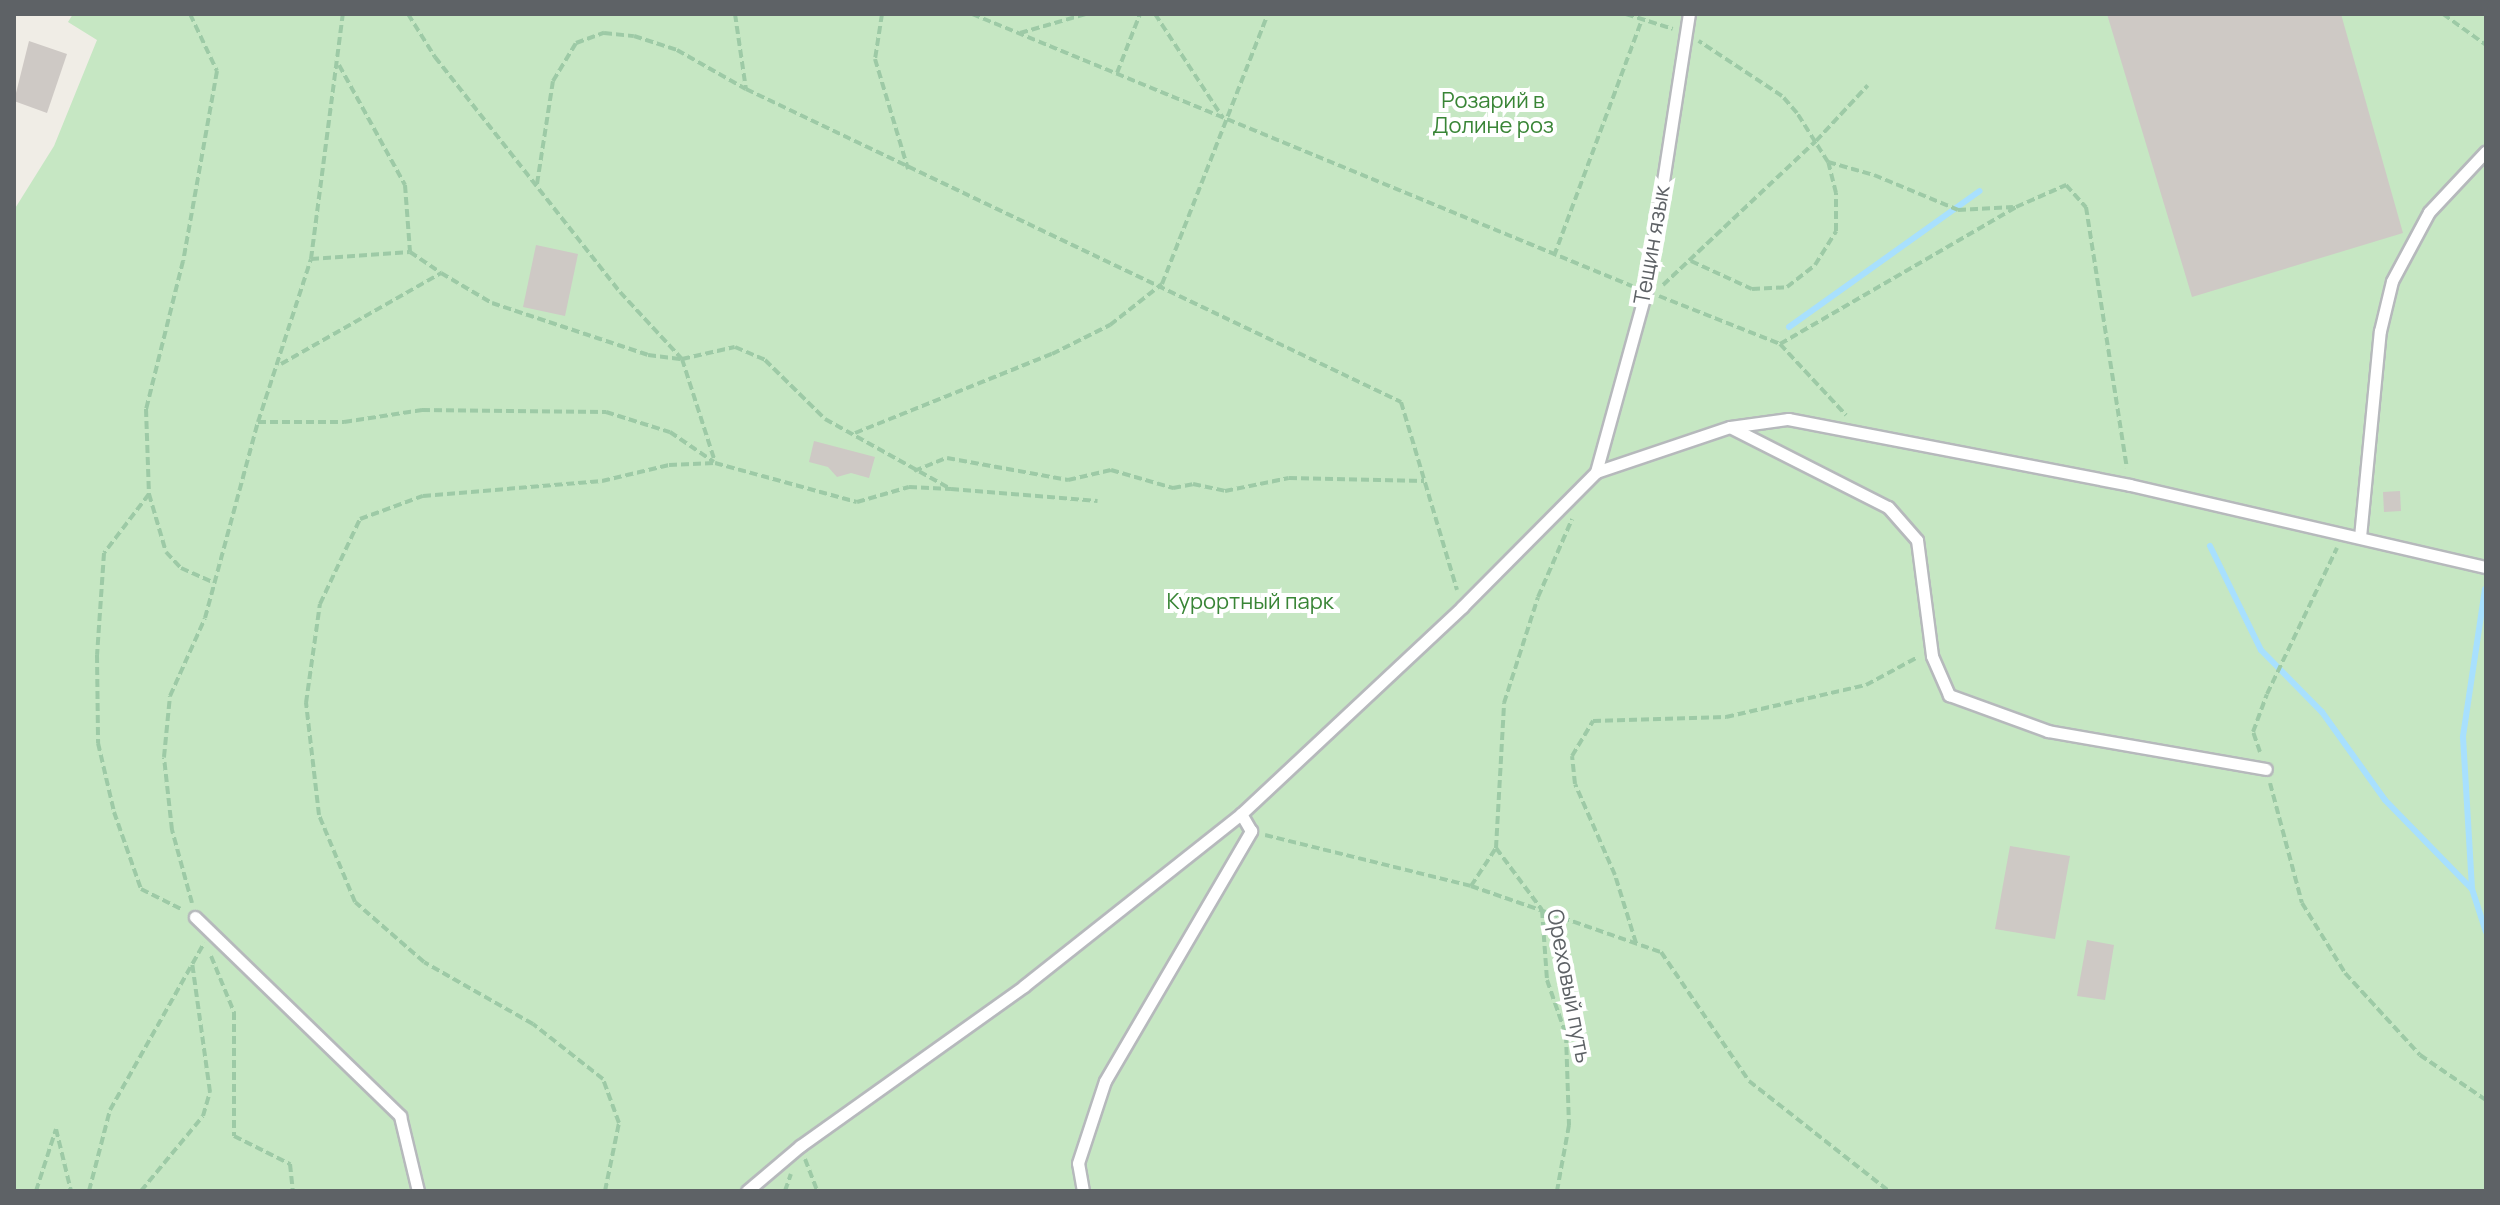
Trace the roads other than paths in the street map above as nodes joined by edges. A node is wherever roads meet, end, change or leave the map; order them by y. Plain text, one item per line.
1 (1689, 14) edge
2 (2486, 151) edge
3 (1730, 427) junction
4 (1596, 472) junction
5 (2360, 537) junction
6 (2486, 567) edge
7 (2266, 769) road end
8 (1241, 814) junction
9 (195, 917) road end
10 (418, 1191) edge
11 (747, 1191) edge
12 (1083, 1191) edge

1 - 4 lane, Тещин язык
2 - 5 lane
3 - 4 lane
3 - 5 lane
3 - 7 lane
4 - 8 lane
5 - 6 lane
8 - 11 lane
8 - 12 lane
9 - 10 lane

